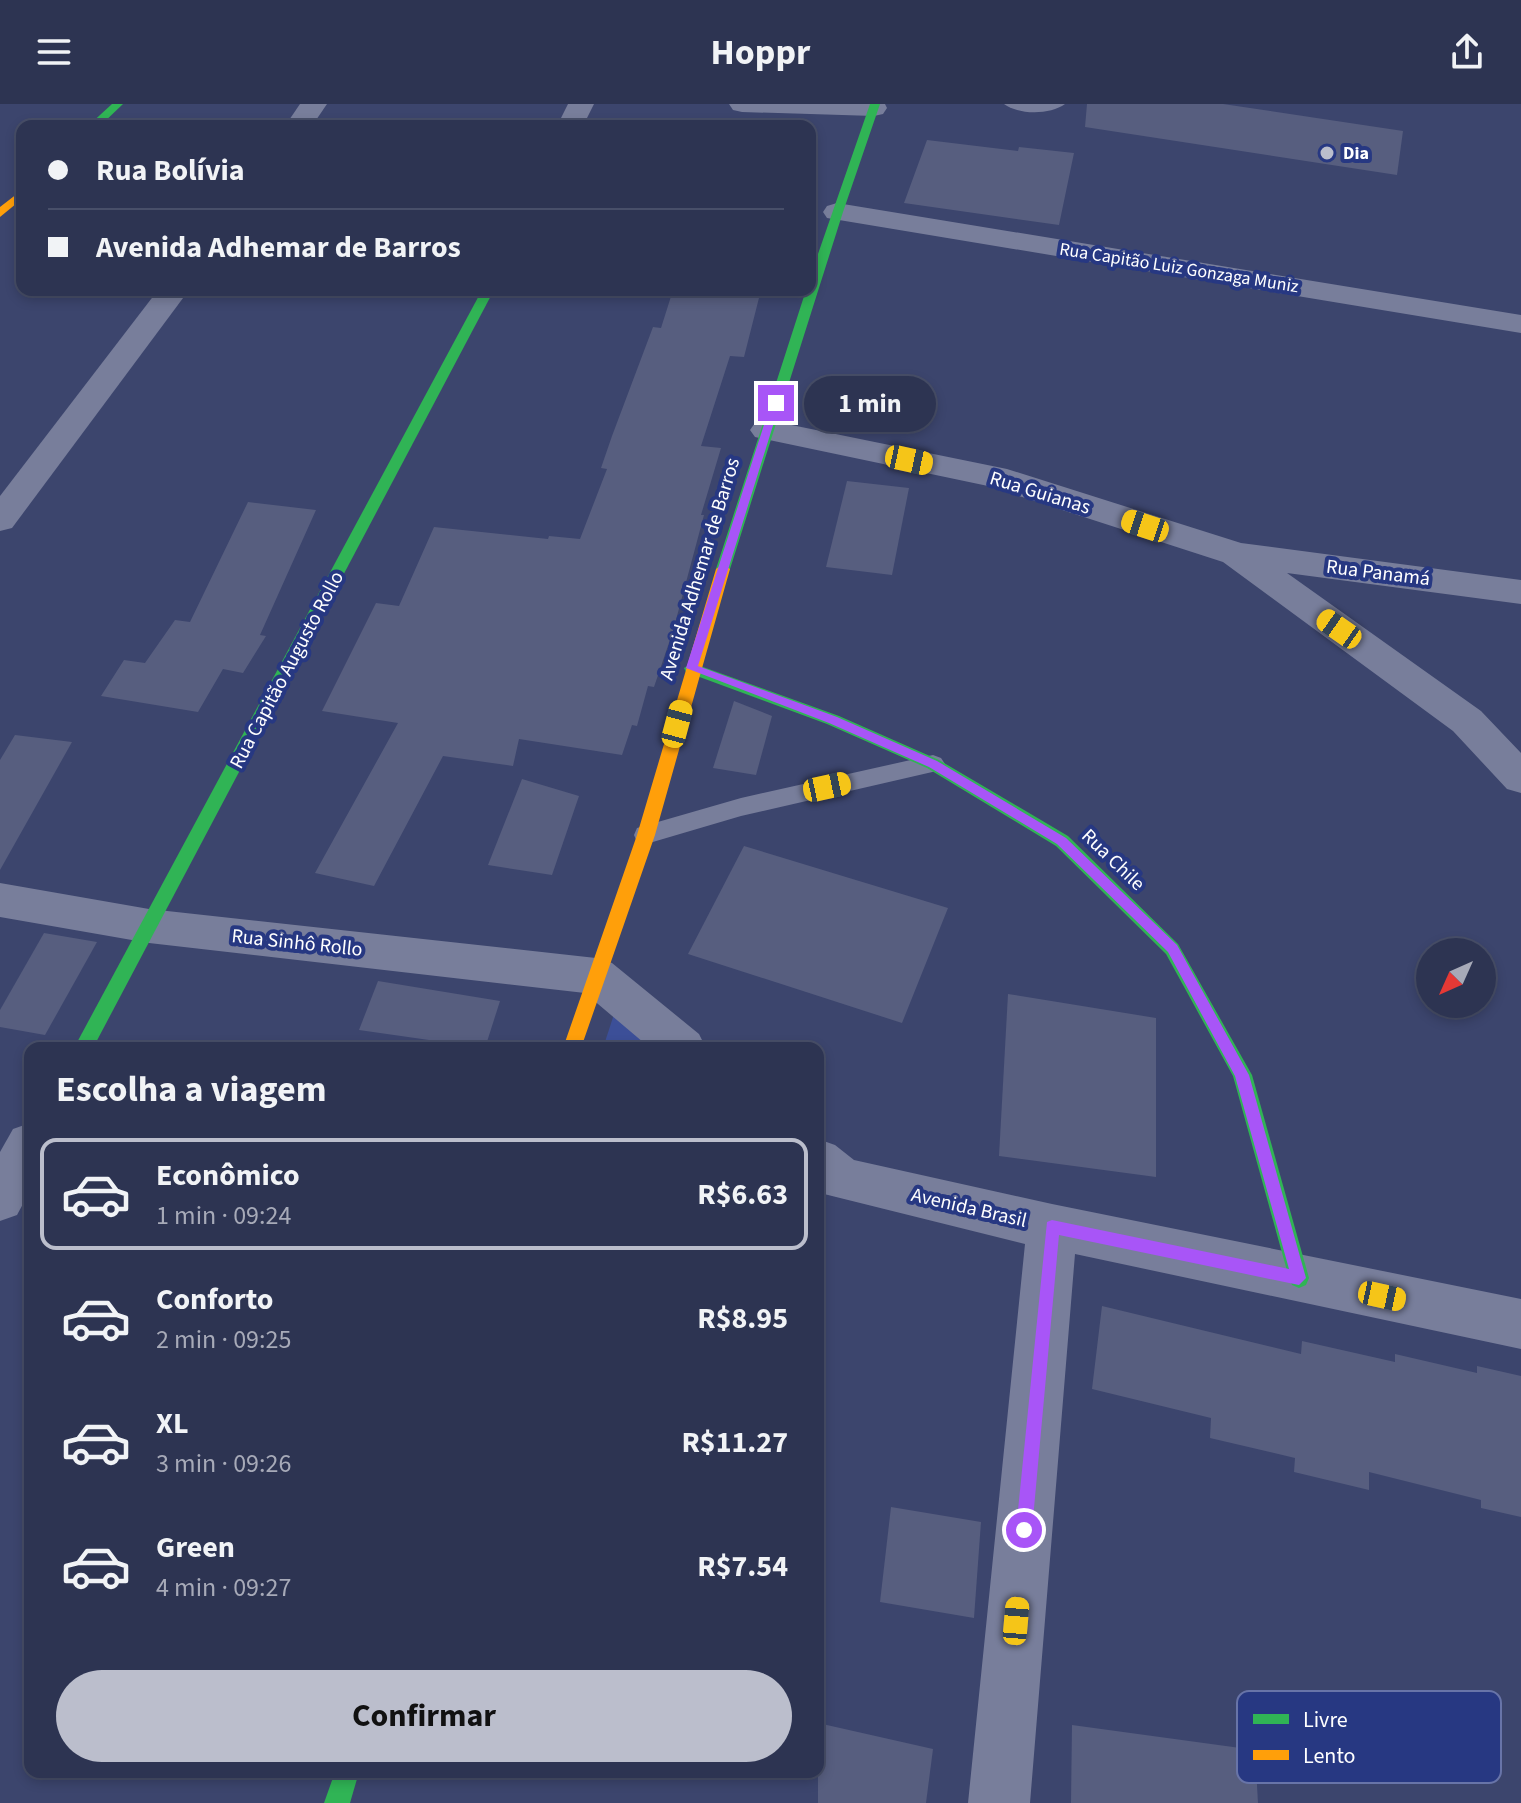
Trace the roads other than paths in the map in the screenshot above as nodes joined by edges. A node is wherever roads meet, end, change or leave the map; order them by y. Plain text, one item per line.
1 (118, 104) edge
2 (742, 104) edge
3 (1012, 104) edge
4 (1057, 104) edge
5 (875, 106) edge
6 (101, 120) edge
7 (16, 198) edge
8 (837, 212) junction
9 (0, 213) edge
10 (816, 277) edge
11 (169, 296) edge
12 (485, 296) edge
13 (810, 296) edge
14 (1521, 324) edge
15 (767, 430) junction
16 (0, 520) edge
17 (1236, 554) junction
18 (1521, 592) edge
19 (692, 668) junction
20 (933, 764) junction
21 (1521, 778) edge
22 (646, 835) junction
23 (0, 900) edge
24 (149, 926) junction
25 (596, 976) junction
26 (86, 1042) edge
27 (574, 1042) edge
28 (676, 1042) edge
29 (24, 1155) edge
30 (826, 1175) edge
31 (0, 1199) edge
32 (1052, 1227) junction
33 (1299, 1278) junction
34 (1521, 1324) edge
35 (345, 1778) edge
36 (337, 1803) edge
37 (999, 1803) edge

1 - 6 street
2 - 5 street
3 - 4 lane
5 - 8 street, Avenida Adhemar de Barros
7 - 9 street
8 - 10 street, Avenida Adhemar de Barros
8 - 14 street, Rua Capitão Luiz Gonzaga Muniz
11 - 16 street
12 - 24 street, Rua Capitão Augusto Rollo
13 - 15 street, Avenida Adhemar de Barros
15 - 17 street, Rua Guianas
15 - 19 street, Avenida Adhemar de Barros
17 - 18 street, Rua Panamá
17 - 21 street, Rua Guianas
19 - 20 street, Rua Chile
19 - 22 street, Avenida Adhemar de Barros
20 - 22 lane
20 - 33 street, Rua Chile
22 - 25 street, Avenida Adhemar de Barros
23 - 24 street, Rua Sinhô Rollo
24 - 25 street, Rua Sinhô Rollo
24 - 26 street, Rua Capitão Augusto Rollo
25 - 27 street, Avenida Adhemar de Barros
25 - 28 street
29 - 31 street
30 - 32 street, Avenida Brasil
32 - 33 street, Avenida Brasil
32 - 37 street
33 - 34 street, Avenida Brasil
35 - 36 street

